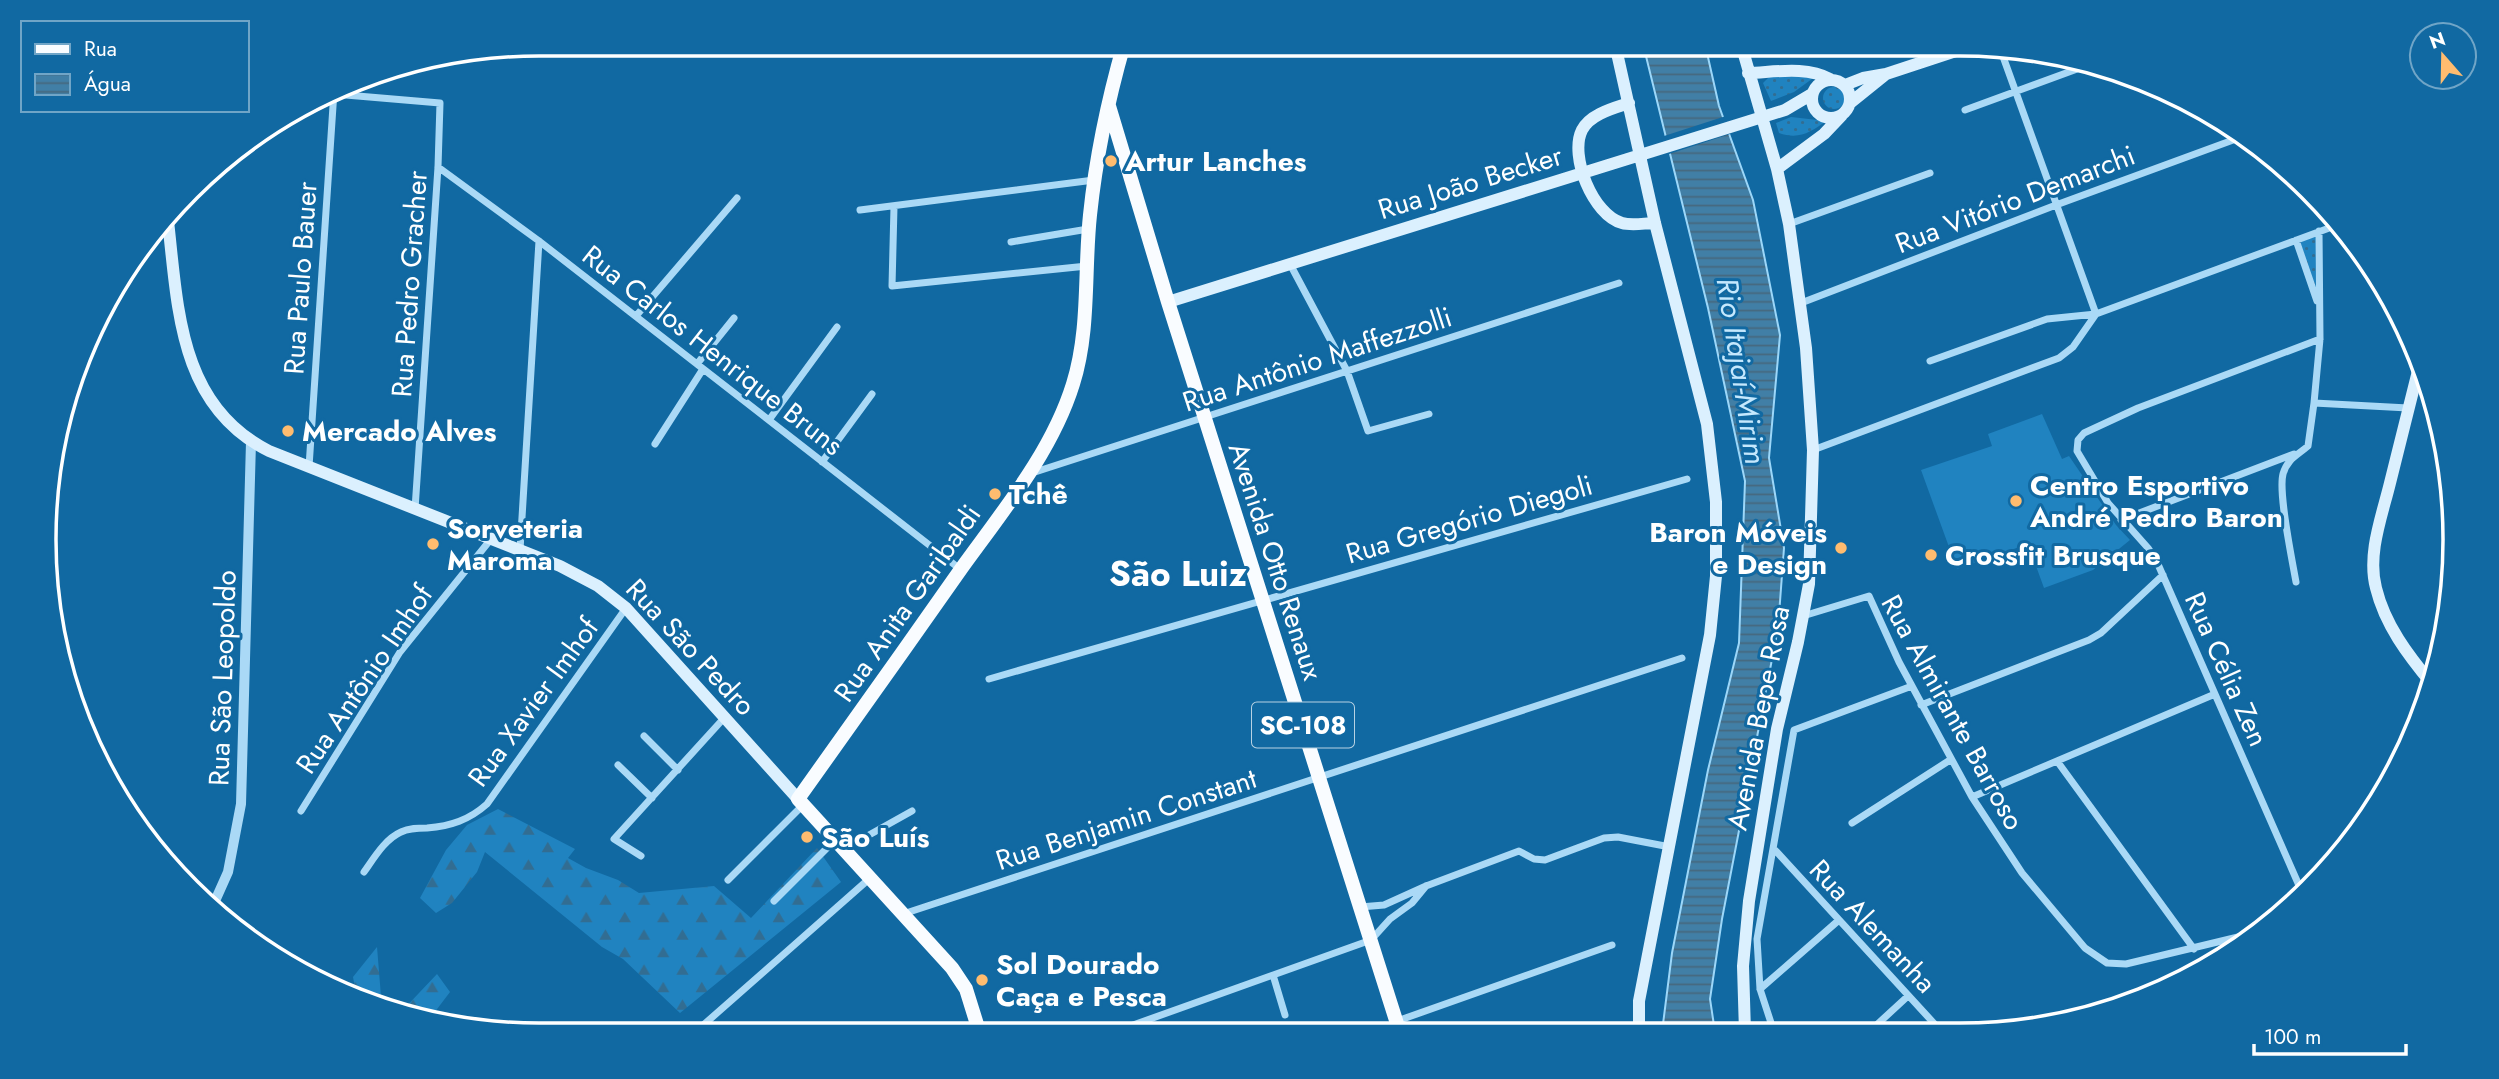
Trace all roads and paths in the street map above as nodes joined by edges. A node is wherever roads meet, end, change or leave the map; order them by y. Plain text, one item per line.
1 (1121, 56) edge
2 (1618, 56) edge
3 (1744, 56) edge
4 (1941, 56) edge
5 (2004, 58) edge
6 (2075, 70) edge
7 (1748, 73) junction
8 (1886, 74) junction
9 (1830, 79) junction
10 (1845, 85) junction
11 (2016, 91) junction
12 (1812, 94) junction
13 (351, 95) edge
14 (333, 103) edge
15 (1108, 103) junction
16 (1629, 103) junction
17 (1850, 103) junction
18 (1786, 110) junction
19 (1965, 110) dead end
20 (1819, 114) junction
21 (1842, 115) junction
22 (2232, 140) edge
23 (1122, 148) junction
24 (1098, 155) junction
25 (438, 167) junction
26 (1777, 169) junction
27 (1583, 172) junction
28 (1930, 173) dead end
29 (1094, 180) junction
30 (737, 198) dead end
31 (2056, 205) junction
32 (894, 207) junction
33 (860, 210) dead end
34 (1655, 223) junction
35 (1789, 224) junction
36 (170, 228) edge
37 (2329, 228) edge
38 (1089, 229) junction
39 (2319, 232) junction
40 (2296, 240) junction
41 (539, 241) junction
42 (1011, 242) dead end
43 (1290, 264) junction
44 (1087, 266) junction
45 (1619, 283) dead end
46 (1168, 302) junction
47 (1801, 303) junction
48 (2320, 309) junction
49 (2096, 314) junction
50 (636, 316) junction
51 (734, 318) dead end
52 (837, 327) dead end
53 (2320, 339) junction
54 (1930, 361) dead end
55 (700, 366) junction
56 (1347, 371) junction
57 (2415, 380) edge
58 (872, 394) dead end
59 (2314, 403) junction
60 (2408, 408) junction
61 (1429, 414) dead end
62 (1205, 418) junction
63 (769, 420) junction
64 (251, 442) junction
65 (655, 444) dead end
66 (1813, 450) junction
67 (2295, 454) junction
68 (822, 462) junction
69 (309, 467) junction
70 (1028, 474) junction
71 (1687, 479) dead end
72 (415, 509) junction
73 (2121, 520) junction
74 (491, 539) junction
75 (520, 550) junction
76 (961, 570) junction
77 (2163, 575) junction
78 (2296, 582) dead end
79 (1263, 600) junction
80 (626, 608) junction
81 (1803, 616) junction
82 (1682, 658) dead end
83 (2424, 673) edge
84 (989, 679) dead end
85 (1912, 686) junction
86 (2215, 694) junction
87 (1921, 705) junction
88 (725, 717) junction
89 (644, 736) dead end
90 (1950, 760) junction
91 (2057, 761) junction
92 (618, 765) dead end
93 (678, 770) junction
94 (1319, 777) junction
95 (1972, 797) junction
96 (652, 798) junction
97 (801, 801) junction
98 (301, 811) dead end
99 (912, 811) dead end
100 (1852, 823) dead end
101 (839, 845) junction
102 (1670, 847) junction
103 (1774, 850) junction
104 (641, 856) dead end
105 (364, 872) dead end
106 (869, 879) junction
107 (728, 880) dead end
108 (2298, 884) edge
109 (1426, 886) junction
110 (216, 898) edge
111 (774, 901) dead end
112 (1360, 907) junction
113 (902, 915) junction
114 (1839, 920) junction
115 (2232, 939) edge
116 (1371, 940) junction
117 (1612, 945) dead end
118 (2193, 949) junction
119 (1272, 975) junction
120 (1760, 989) junction
121 (1909, 996) junction
122 (1285, 1015) dead end
123 (706, 1023) edge
124 (977, 1023) edge
125 (1139, 1023) edge
126 (1398, 1023) edge
127 (1409, 1023) edge
128 (1639, 1023) edge
129 (1745, 1023) edge
130 (1771, 1023) edge
131 (1879, 1023) edge
132 (1934, 1023) edge

1 - 15 main road, Rua Anita Garibaldi
2 - 16 main road
3 - 7 main road, Avenida Bepe Rosa
4 - 8 main road
5 - 11 street
6 - 11 street
7 - 9 main road
7 - 26 main road, Avenida Bepe Rosa
8 - 10 main road
8 - 17 main road
9 - 10 main road
9 - 12 main road
10 - 17 main road
11 - 19 street
11 - 31 street
12 - 18 main road, Rua João Becker
12 - 20 main road
13 - 25 street, Rua Pedro Gracher
14 - 69 street, Rua Paulo Bauer
15 - 23 main road, Avenida Otto Renaux / SC-108
15 - 24 main road, Rua Anita Garibaldi
16 - 27 main road
16 - 34 main road
17 - 21 main road
18 - 20 main road, Rua João Becker
18 - 27 main road, Rua João Becker
20 - 21 main road
21 - 26 main road
22 - 31 street, Rua Vitório Demarchi
23 - 24 main road
23 - 46 main road, Avenida Otto Renaux / SC-108
24 - 29 main road, Rua Anita Garibaldi
25 - 41 street, Rua Carlos Henrique Bruns
25 - 72 street, Rua Pedro Gracher
26 - 35 main road, Avenida Bepe Rosa
27 - 34 main road
27 - 43 main road, Rua João Becker
28 - 35 street
29 - 32 street
29 - 38 main road, Rua Anita Garibaldi
30 - 50 street
31 - 47 street, Rua Vitório Demarchi
31 - 49 street
32 - 33 street
32 - 44 street
34 - 102 main road
35 - 47 main road, Avenida Bepe Rosa
36 - 64 main road, Rua São Pedro
37 - 39 street
38 - 42 street
38 - 44 main road, Rua Anita Garibaldi
39 - 40 street
39 - 48 street
40 - 48 street
40 - 49 street
41 - 50 street, Rua Carlos Henrique Bruns
41 - 75 street
43 - 46 main road, Rua João Becker
43 - 56 street
44 - 70 main road, Rua Anita Garibaldi
45 - 56 street, Rua Antônio Maffezzolli
46 - 62 main road, Avenida Otto Renaux / SC-108
47 - 66 main road, Avenida Bepe Rosa
48 - 53 street
49 - 54 street
49 - 66 street
50 - 55 street, Rua Carlos Henrique Bruns
51 - 55 street
52 - 63 street
53 - 59 street
53 - 73 street, Rua Célia Zen
55 - 63 street, Rua Carlos Henrique Bruns
55 - 65 street
56 - 61 street
56 - 62 street, Rua Antônio Maffezzolli
57 - 60 main road
58 - 68 street
59 - 60 street
59 - 67 street
60 - 83 main road
62 - 70 street, Rua Antônio Maffezzolli
62 - 79 main road, Avenida Otto Renaux / SC-108
63 - 68 street, Rua Carlos Henrique Bruns
64 - 69 main road, Rua São Pedro
64 - 110 street, Rua São Leopoldo
66 - 81 main road, Avenida Bepe Rosa
67 - 73 street
67 - 78 street
68 - 76 street, Rua Carlos Henrique Bruns
69 - 72 main road, Rua São Pedro
70 - 76 main road, Rua Anita Garibaldi
71 - 79 street, Rua Gregório Diegoli
72 - 74 main road, Rua São Pedro
73 - 77 street, Rua Célia Zen
74 - 75 main road, Rua São Pedro
74 - 98 street, Rua Antônio Imhof
75 - 80 main road, Rua São Pedro
76 - 97 main road, Rua Anita Garibaldi
77 - 86 street, Rua Célia Zen
77 - 87 street
79 - 84 street, Rua Gregório Diegoli
79 - 94 main road, Avenida Otto Renaux / SC-108
80 - 88 main road, Rua São Pedro
80 - 105 street, Rua Xavier Imhof
81 - 85 street, Rua Almirante Barroso
81 - 129 main road, Avenida Bepe Rosa
82 - 94 street, Rua Benjamin Constant
85 - 87 street, Rua Almirante Barroso
85 - 103 street
86 - 91 street
86 - 108 street, Rua Célia Zen
87 - 90 street, Rua Almirante Barroso
88 - 93 street
88 - 97 main road, Rua São Pedro
89 - 93 street
90 - 95 street, Rua Almirante Barroso
90 - 100 street
91 - 95 street
91 - 118 street
92 - 96 street
93 - 96 street
94 - 112 main road, Avenida Otto Renaux / SC-108
94 - 113 street, Rua Benjamin Constant
95 - 118 street, Rua Almirante Barroso
96 - 104 street
97 - 101 main road
97 - 107 street
99 - 101 street
101 - 106 main road
101 - 111 street
102 - 109 street
102 - 128 main road
103 - 114 street, Rua Alemanha
103 - 120 street
106 - 113 main road
106 - 123 street
109 - 112 street
109 - 116 street
112 - 116 main road, Avenida Otto Renaux / SC-108
113 - 124 main road
114 - 120 street
114 - 121 street, Rua Alemanha
115 - 118 street, Rua Almirante Barroso
116 - 119 street
116 - 126 main road, Avenida Otto Renaux / SC-108
117 - 127 street
119 - 122 street
119 - 125 street
120 - 130 street
121 - 131 street
121 - 132 street, Rua Alemanha

